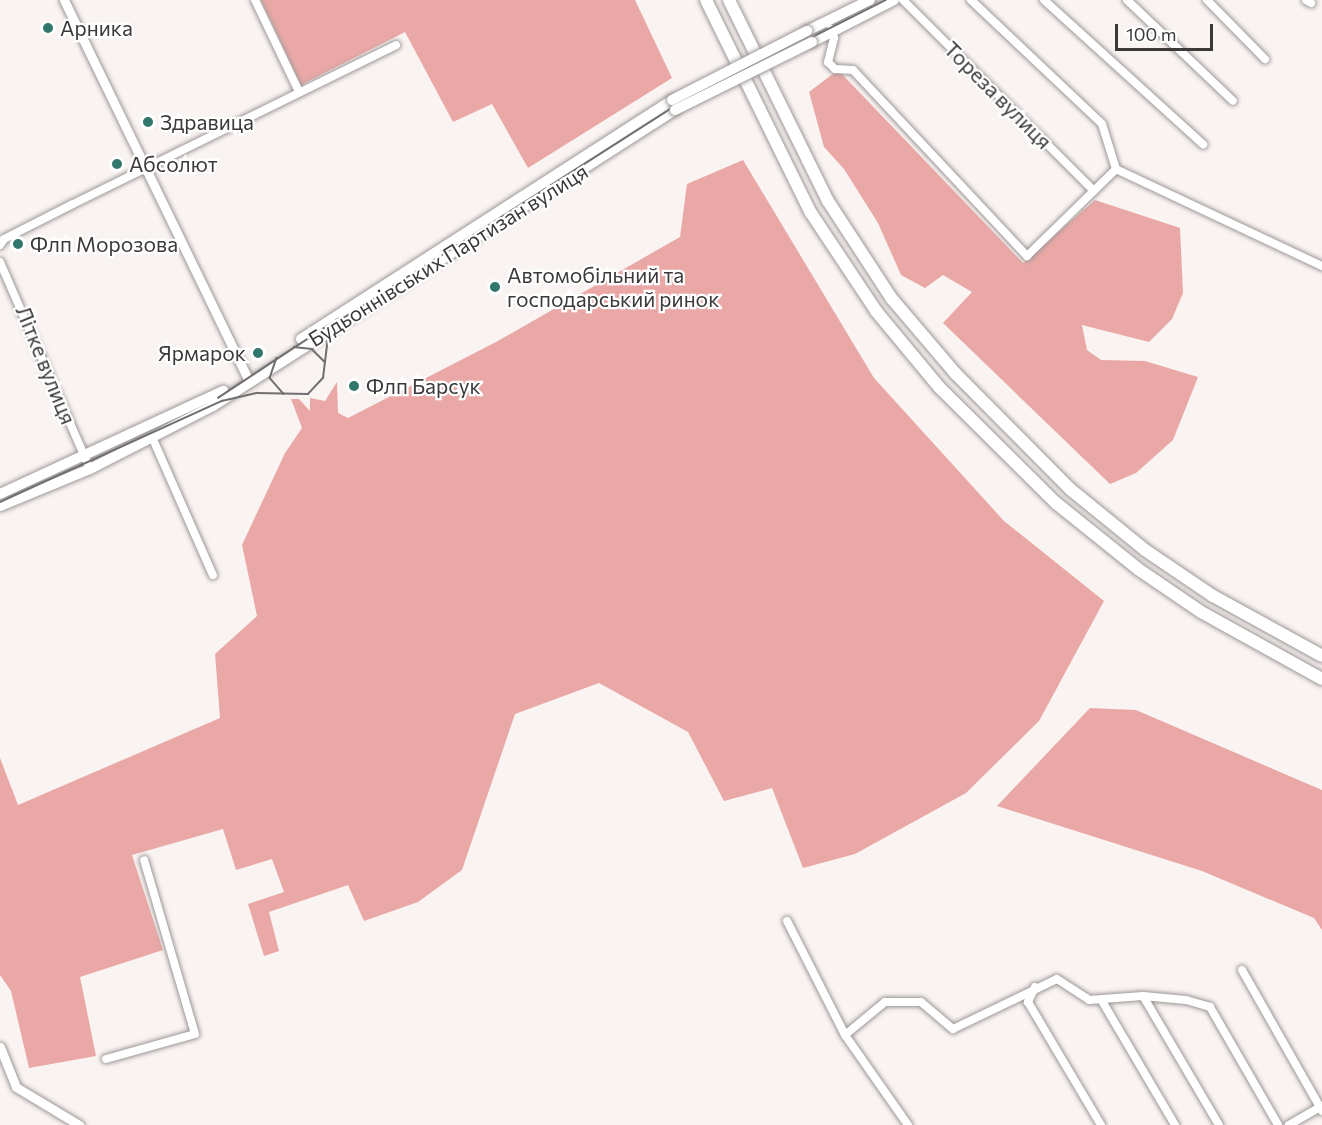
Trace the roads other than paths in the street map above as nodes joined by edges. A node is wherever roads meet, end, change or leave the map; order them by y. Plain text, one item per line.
1 (64, 0) edge
2 (255, 0) edge
3 (706, 0) edge
4 (729, 0) edge
5 (870, 0) edge
6 (894, 0) edge
7 (903, 0) edge
8 (971, 0) edge
9 (1044, 0) edge
10 (1127, 0) edge
11 (1207, 0) edge
12 (831, 19) junction
13 (830, 32) junction
14 (396, 45) dead end
15 (1265, 59) dead end
16 (299, 92) junction
17 (1233, 101) dead end
18 (673, 105) junction
19 (1203, 144) dead end
20 (146, 167) junction
21 (1116, 169) junction
22 (1094, 191) junction
23 (0, 245) edge
24 (0, 262) edge
25 (1322, 266) edge
26 (248, 378) junction
27 (152, 437) junction
28 (87, 464) junction
29 (0, 494) edge
30 (0, 506) edge
31 (213, 575) dead end
32 (1322, 656) edge
33 (1322, 679) edge
34 (144, 860) dead end
35 (787, 921) dead end
36 (1242, 970) dead end
37 (1035, 987) junction
38 (1143, 996) junction
39 (1102, 1001) junction
40 (845, 1035) junction
41 (0, 1047) edge
42 (106, 1059) dead end
43 (1321, 1108) edge
44 (79, 1125) edge
45 (908, 1125) edge
46 (1101, 1125) edge
47 (1175, 1125) edge
48 (1219, 1125) edge
49 (1278, 1125) edge
50 (1289, 1125) edge

1 - 20 street
2 - 16 street
3 - 33 main road
4 - 32 main road
5 - 12 main road, Будьоннівських Партизан вулиця
6 - 13 main road, Будьоннівських Партизан вулиця
7 - 22 street, Тореза вулиця
8 - 21 street
9 - 19 street
10 - 17 street
11 - 15 street
12 - 13 street
12 - 18 main road, Будьоннівських Партизан вулиця, bridge
13 - 18 main road, Будьоннівських Партизан вулиця, bridge
13 - 22 street
14 - 16 street
16 - 20 street
18 - 26 main road, Будьоннівських Партизан вулиця
20 - 23 street
20 - 26 street
21 - 22 street
21 - 25 street
24 - 28 street, Літке вулиця
26 - 27 main road, Будьоннівських Партизан вулиця
26 - 28 main road, Будьоннівських Партизан вулиця
27 - 28 main road, Будьоннівських Партизан вулиця
27 - 31 street
28 - 29 main road, Будьоннівських Партизан вулиця
28 - 30 main road, Будьоннівських Партизан вулиця
34 - 42 street
35 - 40 street
36 - 43 street
37 - 39 street
37 - 40 street
37 - 46 street
38 - 39 street
38 - 48 street
38 - 49 street
39 - 47 street
40 - 45 street
41 - 44 street
43 - 50 street

